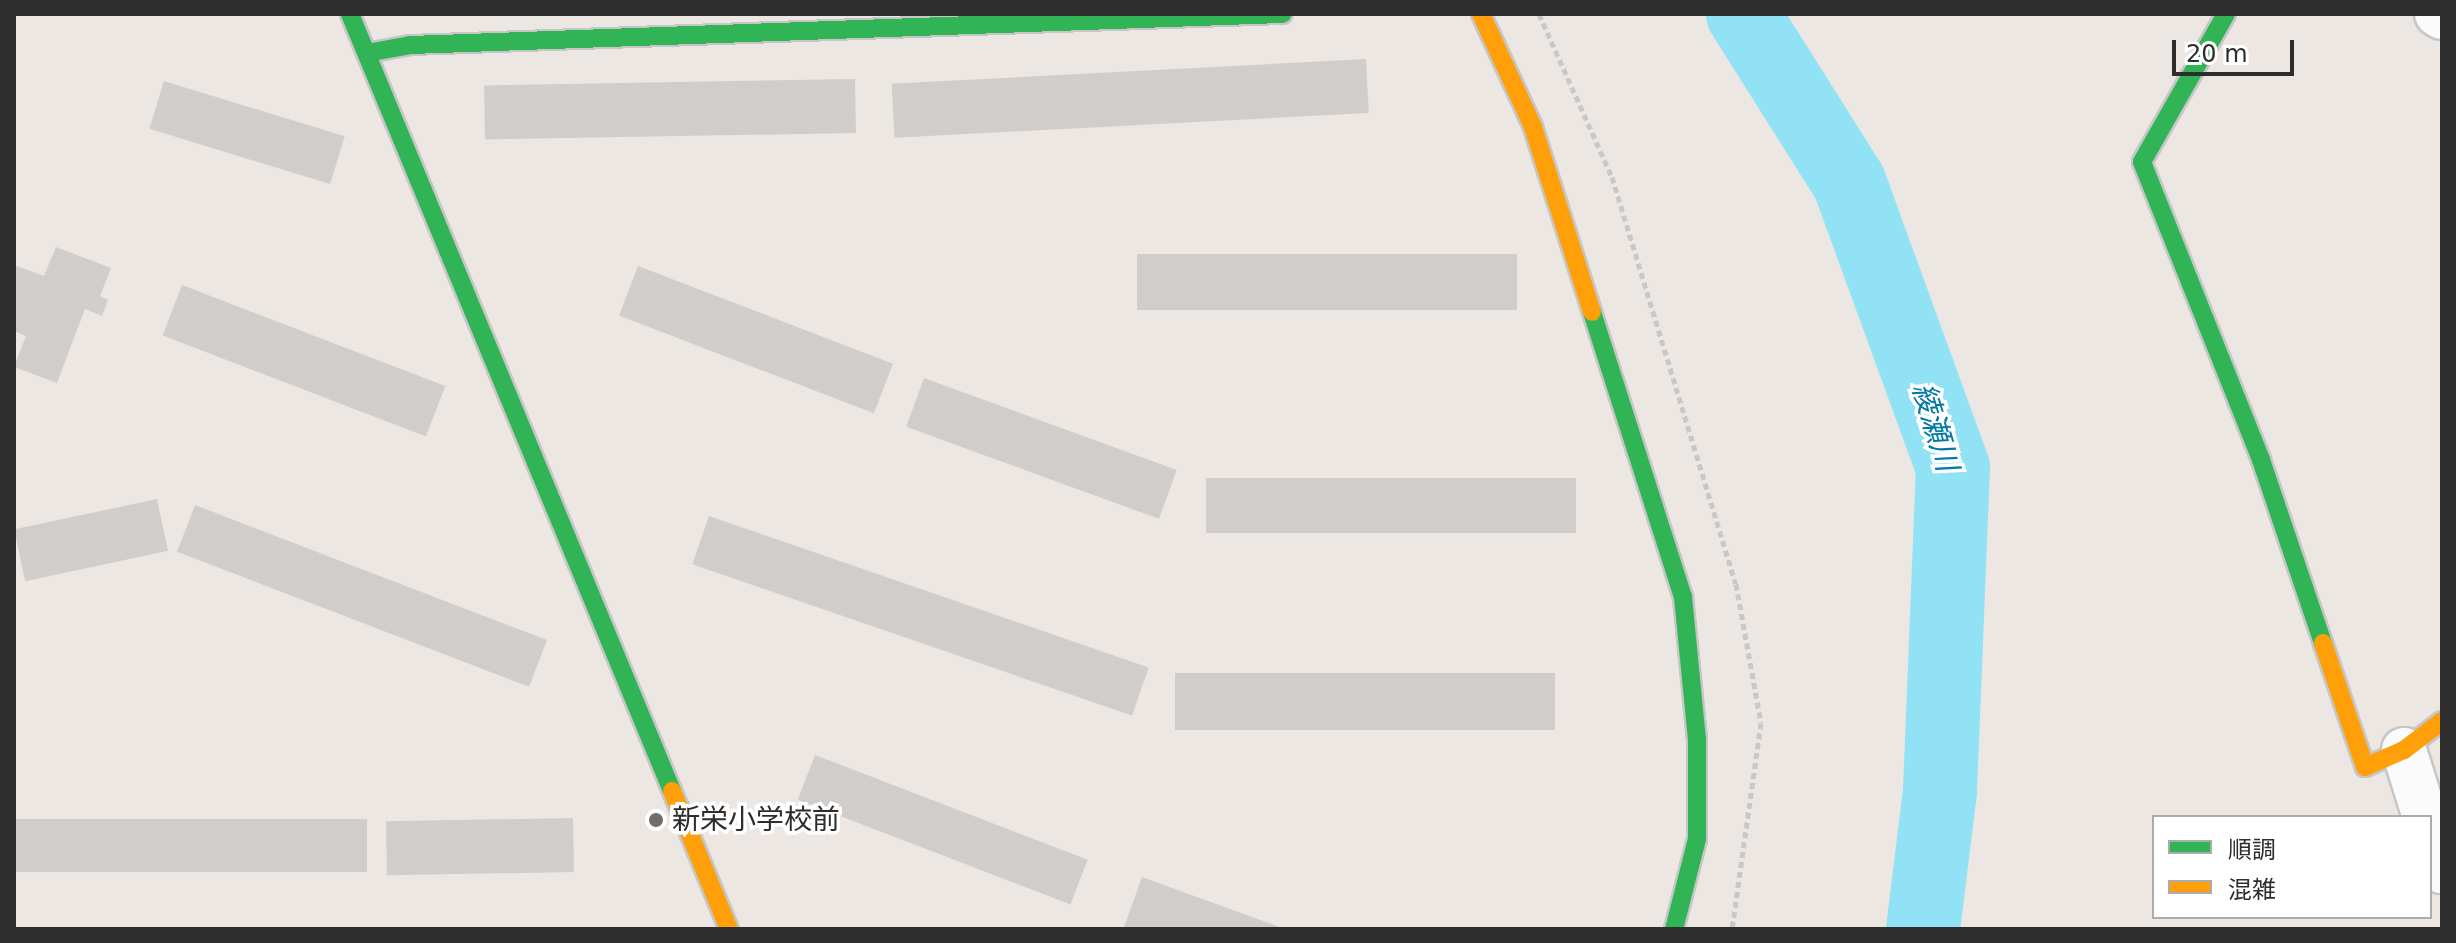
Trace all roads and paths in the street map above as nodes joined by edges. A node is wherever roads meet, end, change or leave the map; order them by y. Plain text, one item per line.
1 (350, 14) edge
2 (1282, 14) edge
3 (1481, 14) edge
4 (2226, 14) edge
5 (367, 53) junction
6 (2442, 721) edge
7 (2404, 750) junction
8 (2424, 815) edge
9 (2432, 838) edge
10 (2442, 871) edge
11 (729, 929) edge
12 (1674, 929) edge

1 - 5 street
2 - 5 street
3 - 12 street
4 - 7 street
5 - 11 street
6 - 7 street
7 - 8 street
9 - 10 street

